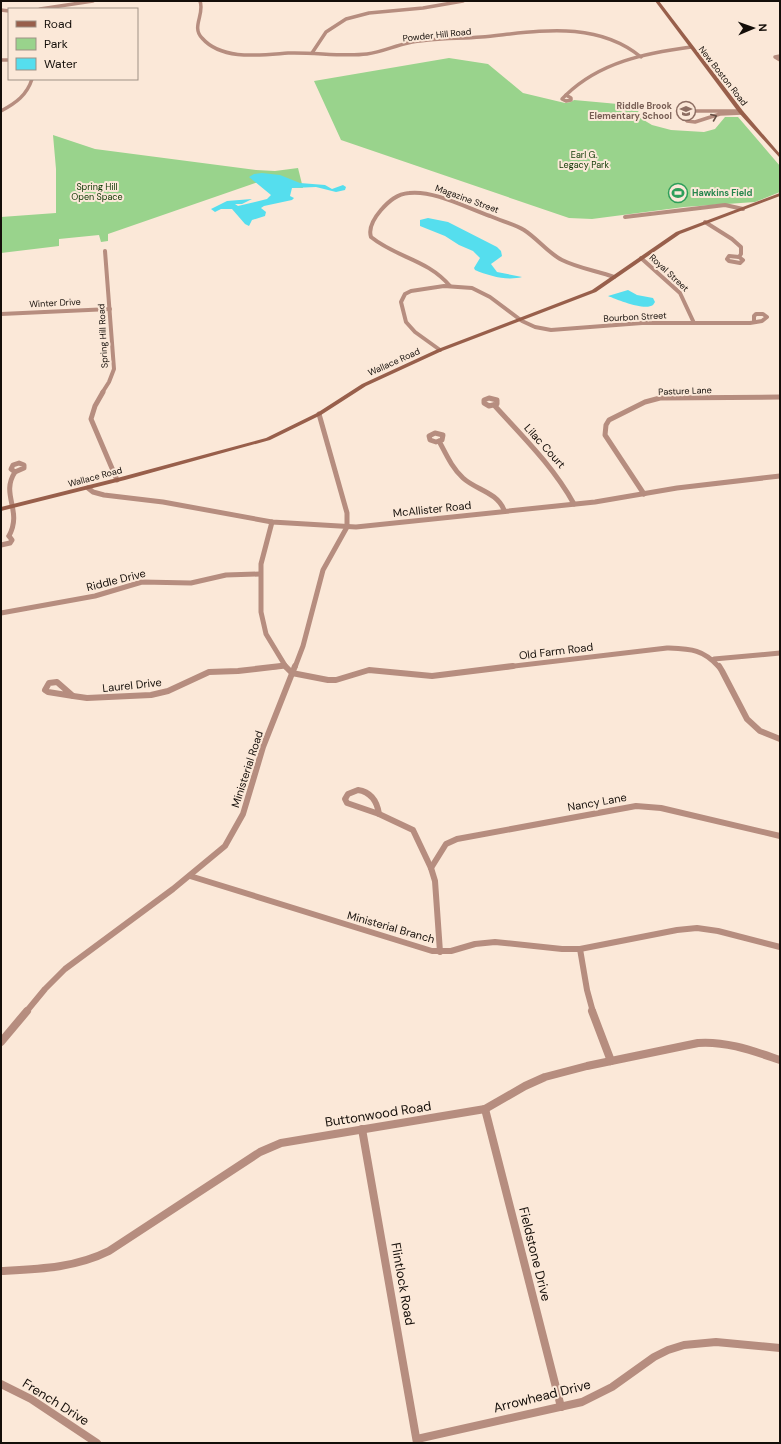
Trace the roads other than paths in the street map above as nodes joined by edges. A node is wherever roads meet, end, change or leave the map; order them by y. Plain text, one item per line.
1 (93, 1) edge
2 (200, 1) edge
3 (463, 1) edge
4 (657, 1) edge
5 (47, 8) edge
6 (691, 47) junction
7 (312, 53) junction
8 (641, 56) junction
9 (780, 56) edge
10 (780, 60) edge
11 (32, 80) edge
12 (566, 95) dead end
13 (1, 112) edge
14 (741, 112) junction
15 (780, 157) edge
16 (780, 194) edge
17 (743, 209) junction
18 (625, 217) dead end
19 (705, 222) junction
20 (105, 251) dead end
21 (739, 257) dead end
22 (640, 258) junction
23 (614, 277) junction
24 (450, 286) junction
25 (110, 309) junction
26 (1, 314) edge
27 (519, 319) junction
28 (754, 322) dead end
29 (694, 323) junction
30 (440, 350) junction
31 (780, 397) edge
32 (494, 406) dead end
33 (319, 414) junction
34 (439, 441) dead end
35 (15, 472) dead end
36 (780, 476) edge
37 (117, 480) junction
38 (88, 488) junction
39 (644, 494) junction
40 (574, 504) junction
41 (11, 506) junction
42 (1, 509) edge
43 (504, 510) junction
44 (272, 522) junction
45 (347, 527) junction
46 (1, 545) edge
47 (260, 574) junction
48 (1, 613) edge
49 (780, 652) edge
50 (714, 659) junction
51 (284, 666) junction
52 (292, 673) junction
53 (73, 696) dead end
54 (780, 739) edge
55 (379, 814) junction
56 (780, 836) edge
57 (431, 868) junction
58 (190, 876) junction
59 (780, 947) edge
60 (580, 949) junction
61 (440, 952) junction
62 (1, 1042) edge
63 (780, 1060) edge
64 (612, 1061) junction
65 (485, 1108) junction
66 (362, 1129) junction
67 (1, 1271) edge
68 (780, 1348) edge
69 (1, 1384) edge
70 (561, 1407) junction
71 (417, 1441) edge
72 (97, 1443) edge

1 - 5 street
2 - 7 street, Powder Hill Road
3 - 7 street
4 - 6 street, New Boston Road
6 - 8 street
6 - 14 street, New Boston Road
7 - 8 street, Powder Hill Road
8 - 12 street
9 - 10 street
11 - 13 street
14 -> 14 street
14 - 15 street, New Boston Road
16 - 17 street, Wallace Road
17 - 18 street
17 - 19 street, Wallace Road
19 - 21 street
19 - 22 street, Wallace Road
20 - 25 street, Spring Hill Road
22 - 23 street, Wallace Road
22 - 29 street, Royal Street
23 - 24 street, Magazine Street
23 - 27 street, Wallace Road
24 - 27 street, Bourbon Street
24 - 30 street, Bourbon Street
25 - 26 street, Winter Drive
25 - 37 street, Spring Hill Road
27 - 29 street, Bourbon Street
27 - 30 street, Wallace Road
28 - 29 street, Bourbon Street
30 - 33 street, Wallace Road
31 - 39 street, Pasture Lane
32 - 40 street, Lilac Court
33 - 37 street, Wallace Road
33 - 45 street
34 - 43 street
35 - 41 street
36 - 39 street, McAllister Road
37 - 38 street, Wallace Road
38 - 41 street, Wallace Road
38 - 44 street, McAllister Road
39 - 40 street, McAllister Road
40 - 43 street, McAllister Road
41 - 42 street, Wallace Road
41 - 46 street
43 - 45 street, McAllister Road
44 - 45 street, McAllister Road
44 - 47 street
45 - 52 street, Ministerial Road
47 - 48 street, Riddle Drive
47 - 51 street
49 - 50 street
50 - 52 street, Old Farm Road
50 - 54 street
51 - 52 street
51 - 53 street, Laurel Drive
52 - 58 street, Ministerial Road
55 - 55 street
55 - 57 street
56 - 57 street, Nancy Lane
57 - 61 street
58 - 61 street, Ministerial Branch
58 - 62 street, Ministerial Road
59 - 60 street, Ministerial Branch
60 - 61 street, Ministerial Branch
60 - 64 street
63 - 64 street, Buttonwood Road
64 - 65 street, Buttonwood Road
65 - 66 street, Buttonwood Road
65 - 70 street, Fieldstone Drive
66 - 67 street, Buttonwood Road
66 - 71 street, Flintlock Road
68 - 70 street, Arrowhead Drive
69 - 72 street, French Drive
70 - 71 street, Arrowhead Drive

